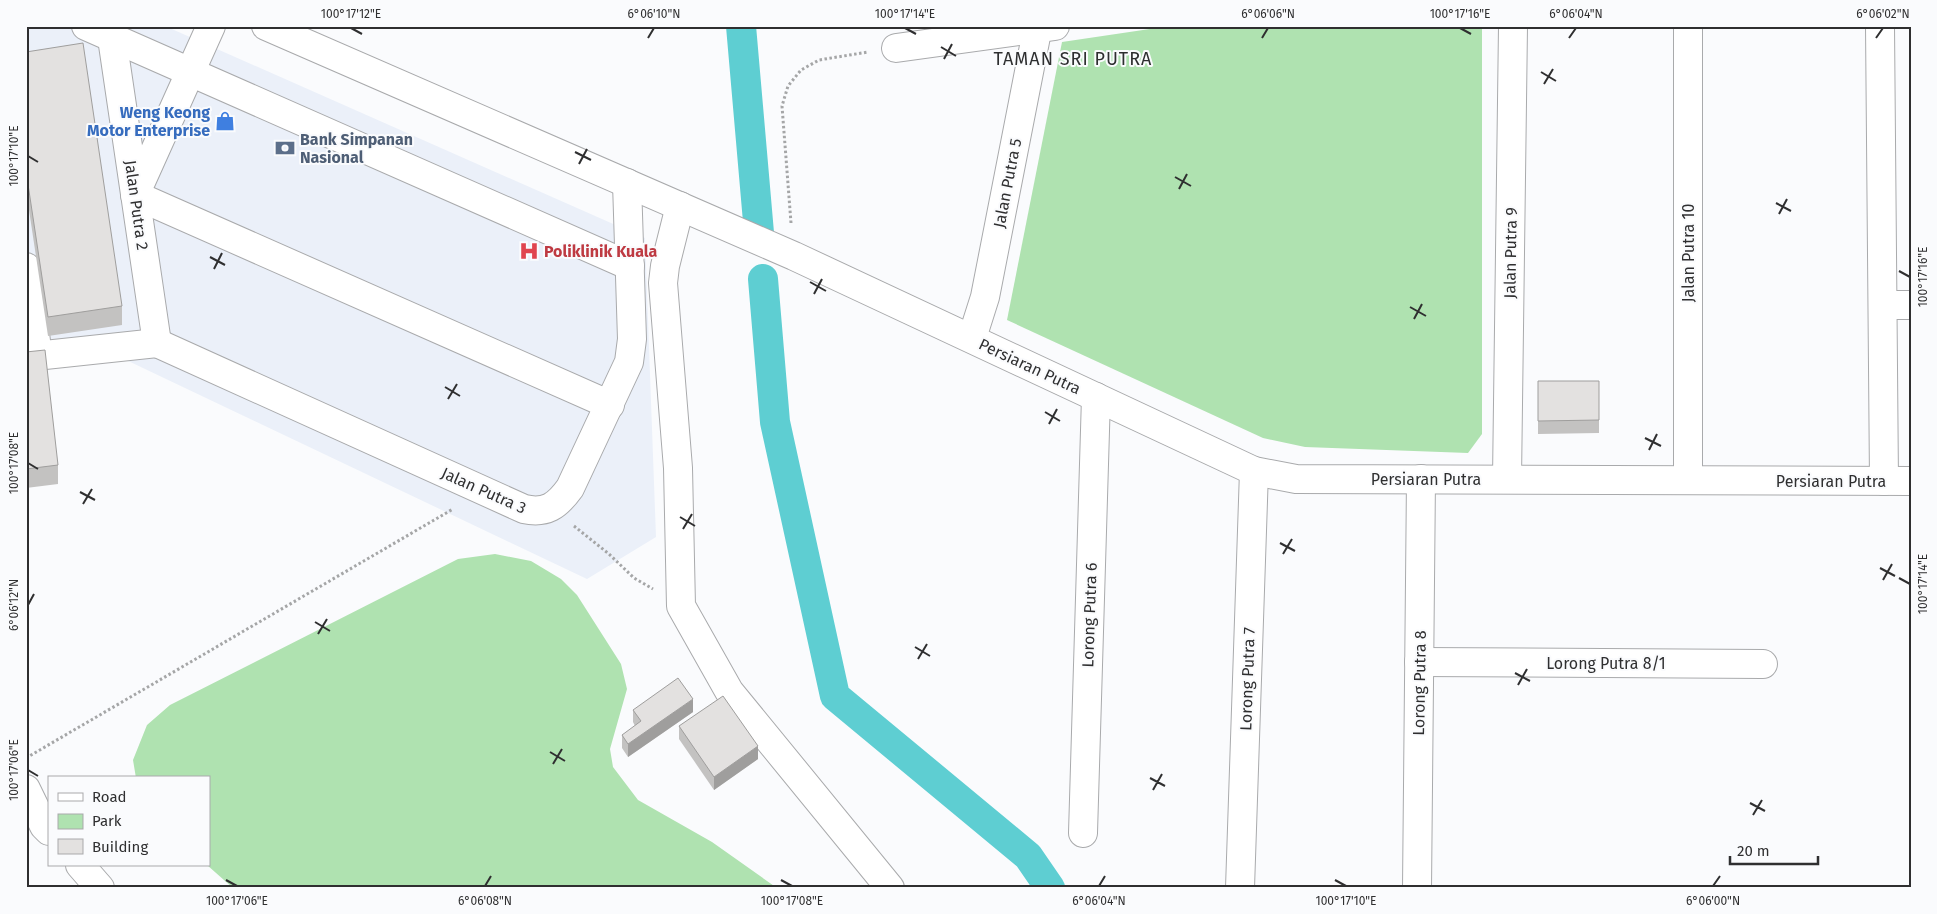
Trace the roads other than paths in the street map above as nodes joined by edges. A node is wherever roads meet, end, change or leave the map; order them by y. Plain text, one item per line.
1 (86, 26) edge
2 (211, 26) edge
3 (266, 26) edge
4 (1513, 26) edge
5 (1688, 26) edge
6 (1880, 26) edge
7 (1044, 27) edge
8 (112, 38) junction
9 (896, 48) road end
10 (191, 72) junction
11 (627, 183) junction
12 (135, 195) junction
13 (680, 206) junction
14 (630, 266) junction
15 (26, 267) edge
16 (1883, 305) junction
17 (1911, 305) edge
18 (972, 338) junction
19 (157, 343) junction
20 (32, 357) edge
21 (1096, 397) junction
22 (610, 405) junction
23 (1254, 470) junction
24 (1421, 479) junction
25 (1507, 480) junction
26 (1688, 480) junction
27 (1884, 481) junction
28 (1911, 481) edge
29 (1419, 662) junction
30 (1763, 664) dead end
31 (26, 789) edge
32 (48, 830) edge
33 (1083, 833) dead end
34 (81, 866) edge
35 (100, 888) edge
36 (890, 888) edge
37 (1240, 888) edge
38 (1417, 888) edge

1 - 8 street
2 - 10 street
3 - 11 street, Persiaran Putra
4 - 25 street, Jalan Putra 9
5 - 26 street, Jalan Putra 10
6 - 16 street
7 - 9 street
7 - 18 street, Jalan Putra 5
8 - 10 street
8 - 12 street, Jalan Putra 2
10 - 12 street
10 - 14 street
11 - 13 street, Persiaran Putra
11 - 14 street, Jalan Putra 3
12 - 19 street, Jalan Putra 2
12 - 22 street
13 - 18 street, Persiaran Putra
13 - 36 street
14 - 22 street, Jalan Putra 3
15 - 20 street
16 - 17 street
16 - 27 street
18 - 21 street, Persiaran Putra
19 - 20 street
19 - 22 street, Jalan Putra 3
21 - 23 street, Persiaran Putra
21 - 33 street, Lorong Putra 6
23 - 24 street, Persiaran Putra
23 - 37 street, Lorong Putra 7
24 - 25 street, Persiaran Putra
24 - 29 street, Lorong Putra 8
25 - 26 street, Persiaran Putra
26 - 27 street, Persiaran Putra
27 - 28 street, Persiaran Putra
29 - 30 street, Lorong Putra 8/1
29 - 38 street, Lorong Putra 8
31 - 32 street
34 - 35 street

